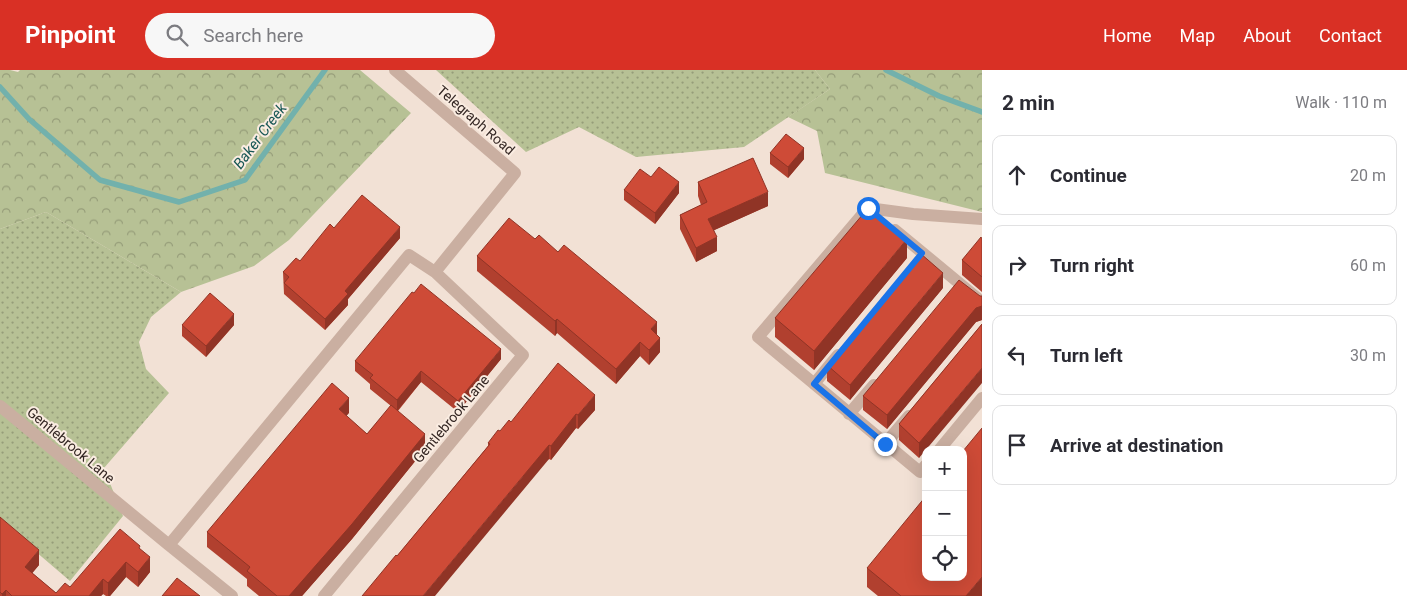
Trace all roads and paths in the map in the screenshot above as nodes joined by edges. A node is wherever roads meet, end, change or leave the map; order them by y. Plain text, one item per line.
1 (395, 70) edge
2 (868, 208) junction
3 (982, 219) edge
4 (435, 272) junction
5 (982, 302) edge
6 (846, 345) edge
7 (880, 378) edge
8 (814, 384) junction
9 (982, 398) edge
10 (0, 406) edge
11 (916, 407) edge
12 (850, 414) junction
13 (885, 444) junction
14 (942, 446) edge
15 (922, 470) edge
16 (169, 545) junction
17 (232, 596) edge
18 (324, 596) edge

1 - 4 street, Telegraph Road
2 - 3 street
2 - 5 street
2 - 8 street
4 - 16 street, Gentlebrook Lane
4 - 18 street, Gentlebrook Lane
6 - 8 street
7 - 12 street
8 - 12 street
9 - 14 street
10 - 16 street, Gentlebrook Lane
11 - 13 street
12 - 13 street
13 - 15 street
16 - 17 street, Gentlebrook Lane

